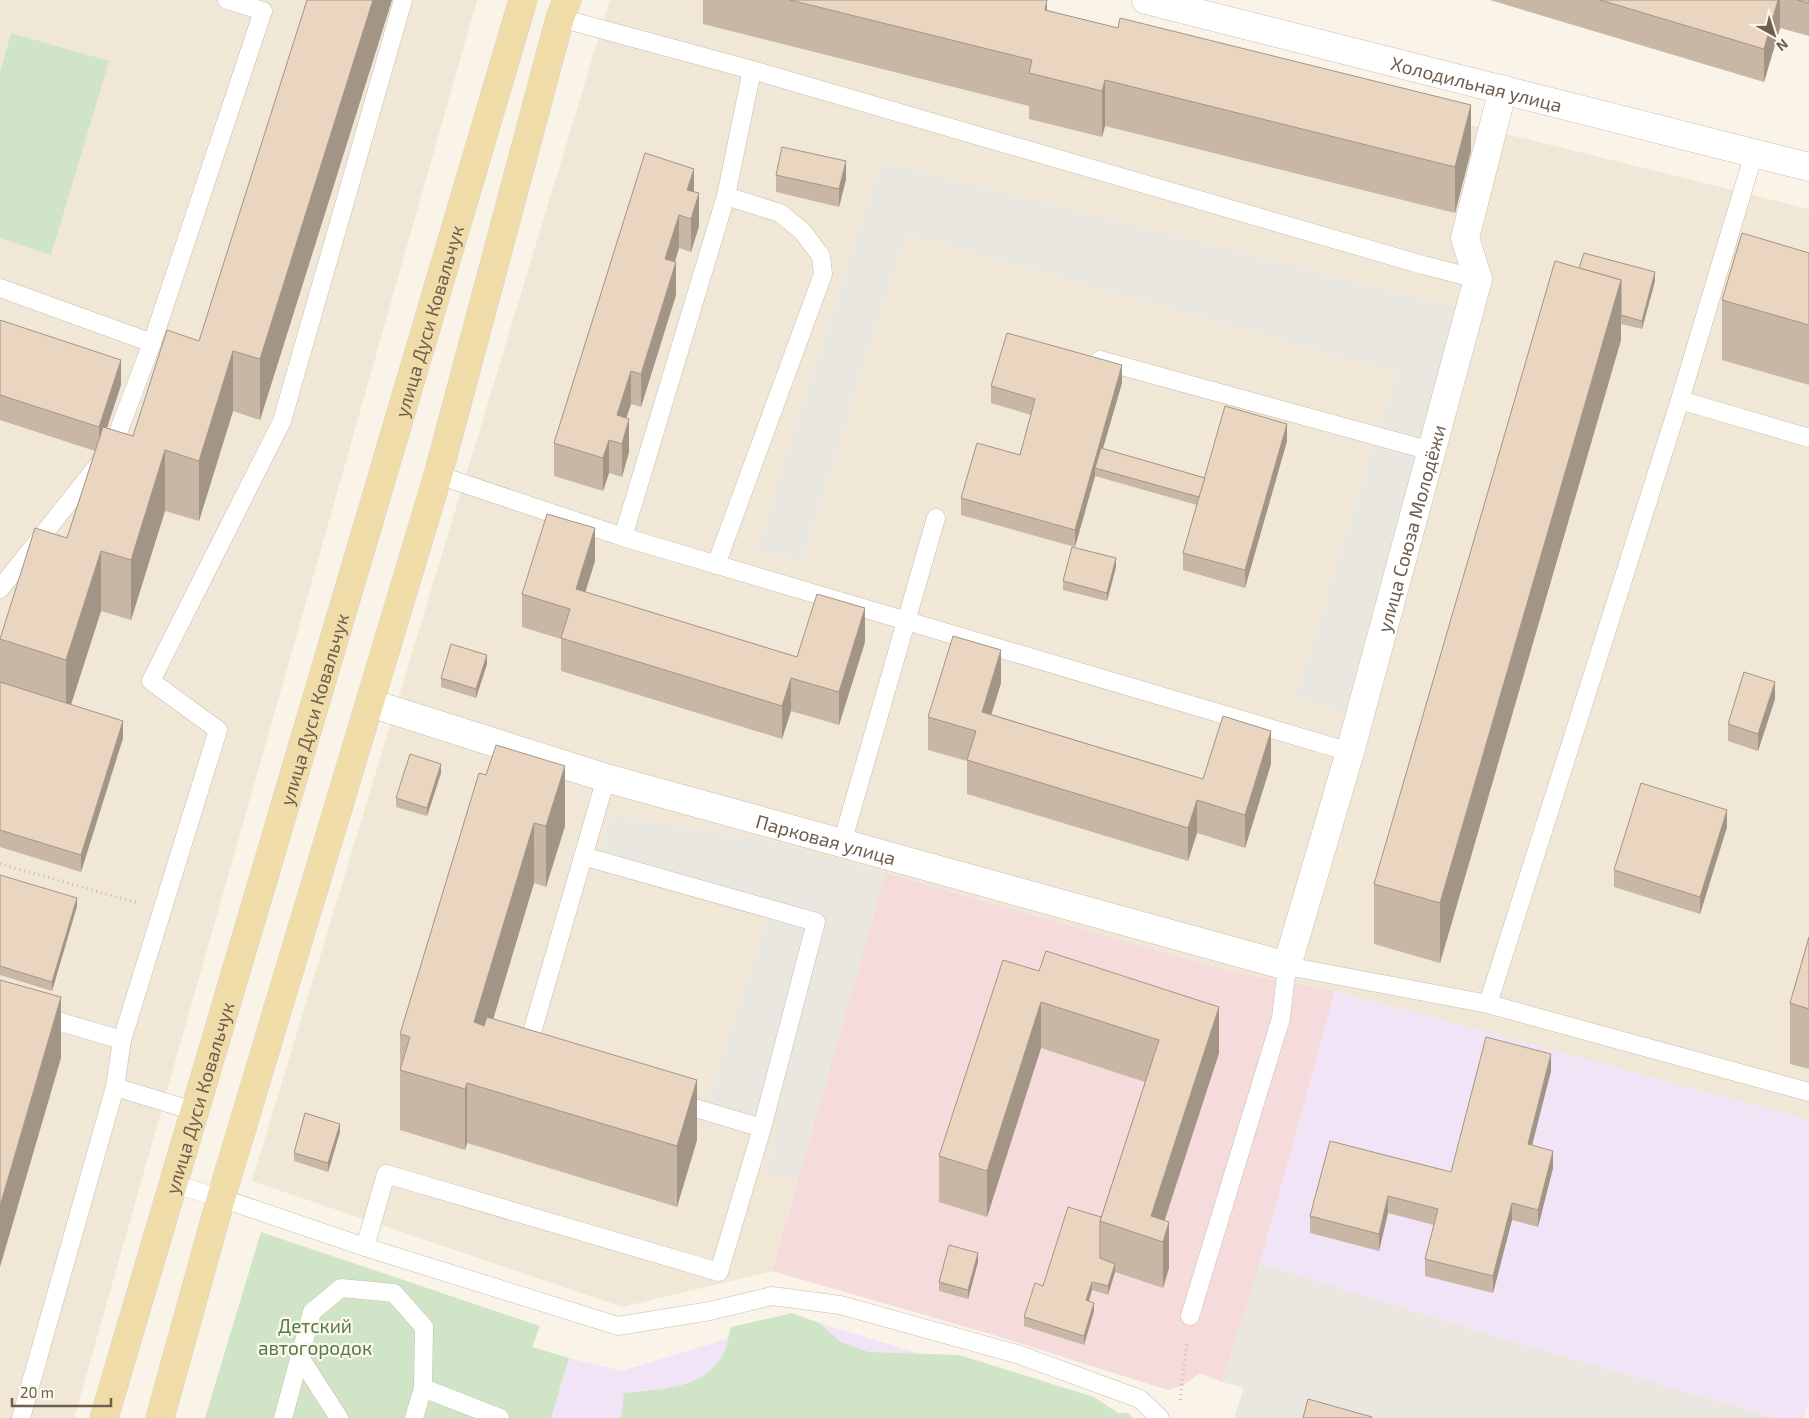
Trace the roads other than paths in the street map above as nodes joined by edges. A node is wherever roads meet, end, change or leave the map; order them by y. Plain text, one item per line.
1 (227, 0) edge
2 (403, 0) edge
3 (522, 0) edge
4 (1146, 0) edge
5 (564, 9) edge
6 (752, 70) junction
7 (1503, 89) junction
8 (1754, 153) junction
9 (1809, 167) edge
10 (726, 196) junction
11 (1478, 279) junction
12 (0, 288) edge
13 (152, 344) junction
14 (1084, 355) edge
15 (1680, 400) junction
16 (1809, 438) edge
17 (1431, 451) junction
18 (438, 475) junction
19 (936, 518) dead end
20 (623, 537) junction
21 (716, 565) junction
22 (0, 589) edge
23 (906, 621) junction
24 (370, 702) junction
25 (1350, 752) junction
26 (606, 778) junction
27 (842, 843) junction
28 (583, 856) junction
29 (1287, 966) junction
30 (0, 1004) edge
31 (1488, 1004) junction
32 (122, 1040) junction
33 (544, 1063) edge
34 (115, 1088) junction
35 (1809, 1092) edge
36 (658, 1097) edge
37 (194, 1111) junction
38 (762, 1128) junction
39 (173, 1184) junction
40 (221, 1198) junction
41 (365, 1247) junction
42 (1190, 1316) road end
43 (301, 1358) junction
44 (423, 1388) junction
45 (21, 1418) edge
46 (104, 1418) edge
47 (160, 1418) edge
48 (283, 1418) edge
49 (339, 1418) edge
50 (414, 1418) edge
51 (500, 1418) edge
52 (1160, 1418) edge

1 - 13 lane
2 - 32 lane
3 - 37 main road, улица Дуси Ковальчук
4 - 7 street, Холодильная улица
5 - 6 lane
5 - 18 main road
6 - 10 lane
6 - 11 lane
7 - 8 street, Холодильная улица
7 - 11 street
8 - 9 street, Холодильная улица
8 - 15 lane
10 - 20 lane
10 - 21 lane
11 - 17 street, улица Союза Молодёжи
12 - 13 lane
13 - 22 lane
14 - 17 lane
15 - 16 lane
15 - 31 lane
17 - 25 street, улица Союза Молодёжи
18 - 20 lane
18 - 24 main road
19 - 23 lane
20 - 21 lane
21 - 23 lane
23 - 25 lane
23 - 27 lane
24 - 26 street, Парковая улица
24 - 40 main road
25 - 29 street, улица Союза Молодёжи
26 - 27 street, Парковая улица
26 - 28 lane
27 - 29 street, Парковая улица
28 - 33 lane
28 - 38 lane
29 - 31 lane
29 - 42 lane
30 - 32 lane
31 - 35 lane
32 - 34 lane
34 - 37 lane
34 - 45 lane
36 - 38 lane
37 - 39 main road, улица Дуси Ковальчук
38 - 41 lane
39 - 40 lane
39 - 46 main road, улица Дуси Ковальчук
40 - 41 lane
40 - 47 main road
41 - 52 lane
43 - 44 lane
43 - 48 lane
43 - 49 lane
44 - 50 lane
44 - 51 lane

